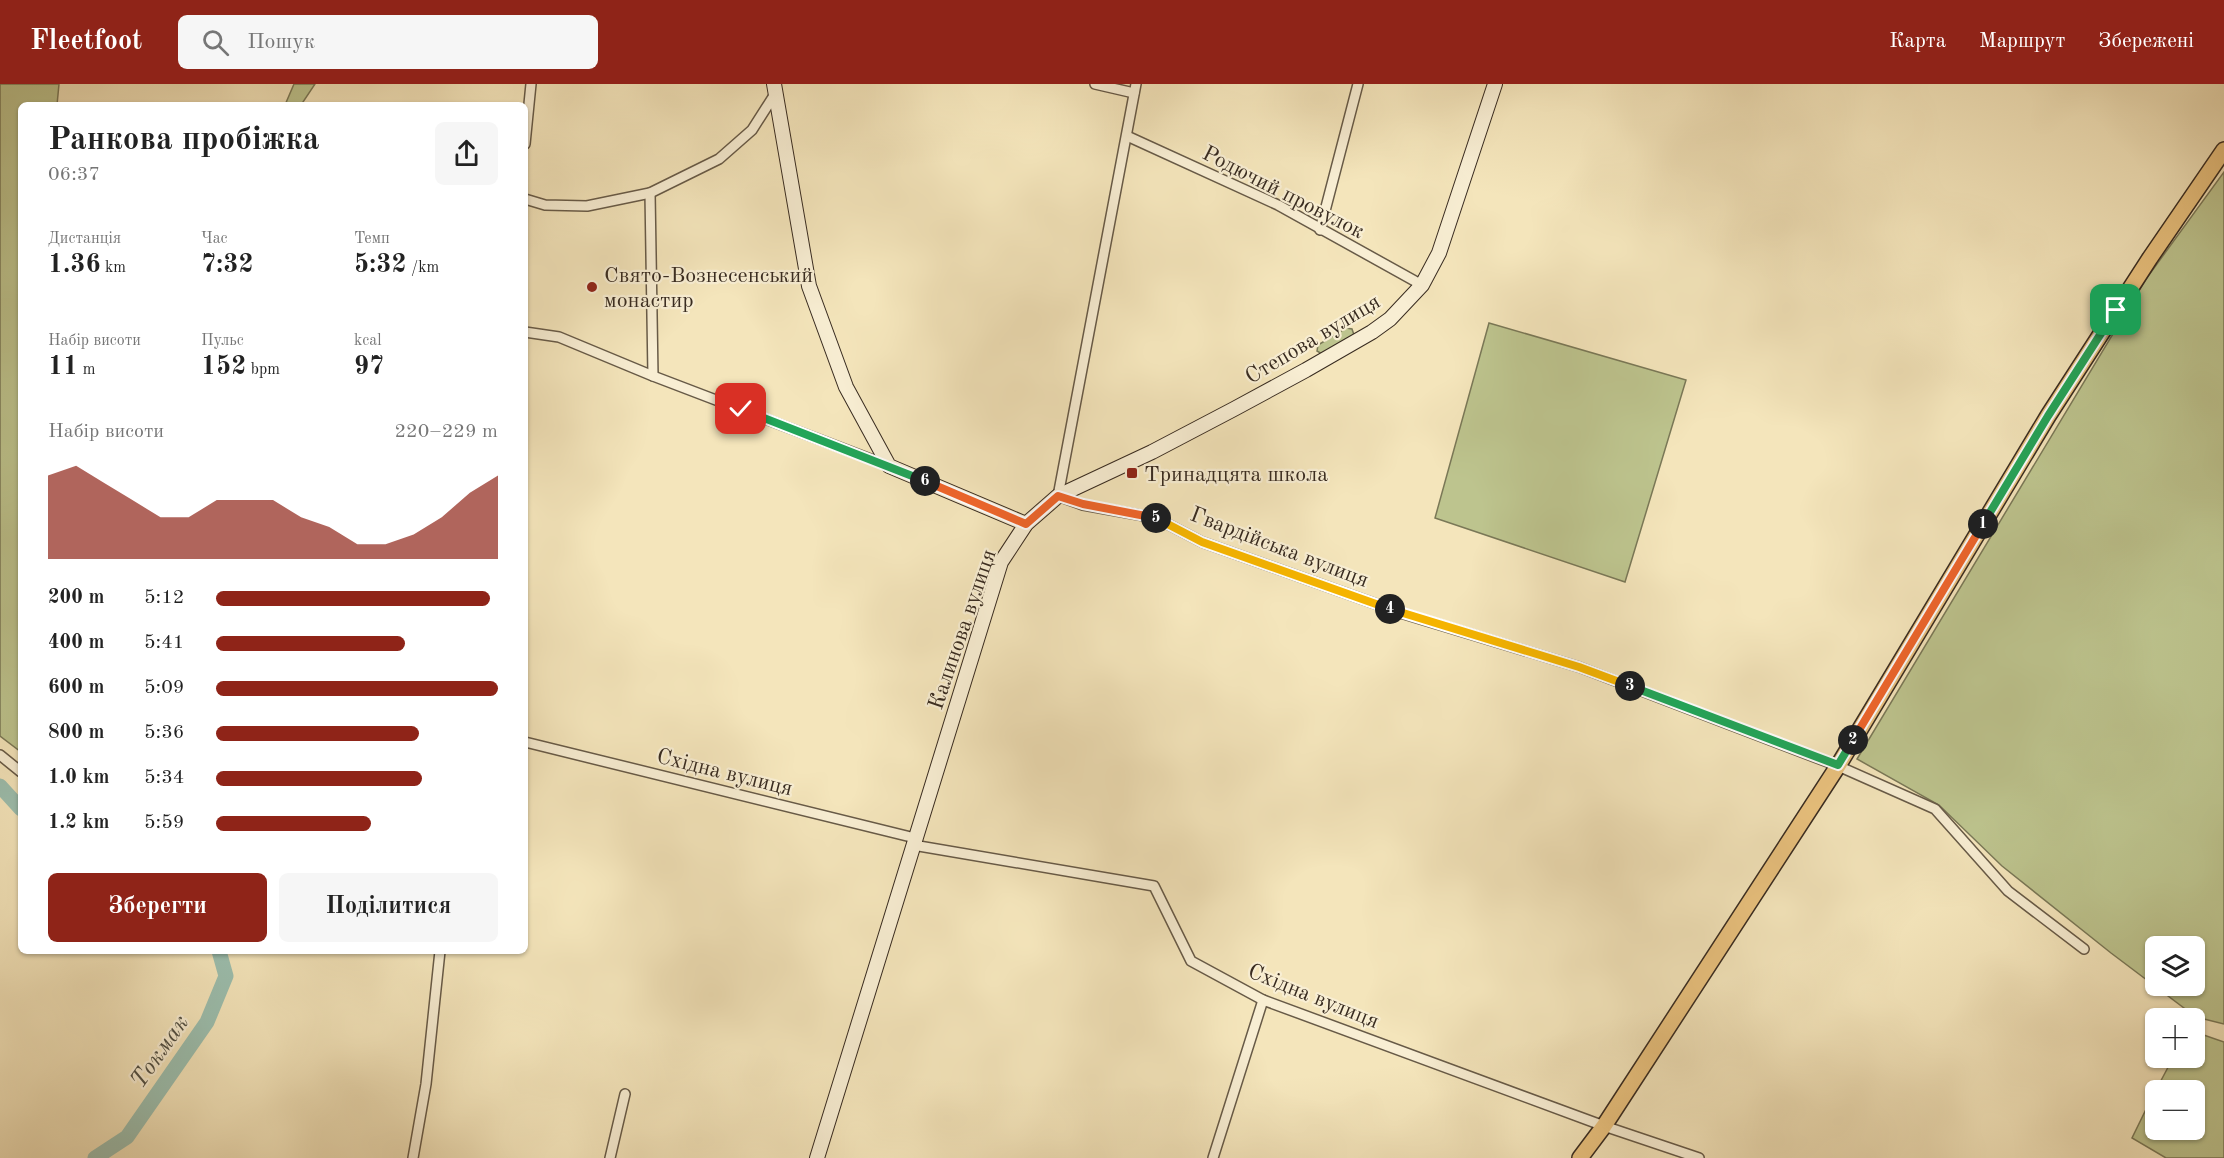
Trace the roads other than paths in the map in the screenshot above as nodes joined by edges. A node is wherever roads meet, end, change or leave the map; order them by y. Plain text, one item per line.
1 (531, 84) edge
2 (1095, 84) edge
3 (1358, 84) edge
4 (1495, 84) edge
5 (775, 89) edge
6 (1135, 89) edge
7 (528, 114) edge
8 (1127, 136) junction
9 (2224, 150) edge
10 (650, 193) junction
11 (528, 200) edge
12 (1320, 230) junction
13 (1422, 285) junction
14 (528, 332) edge
15 (653, 376) junction
16 (889, 466) junction
17 (1058, 496) junction
18 (1026, 524) junction
19 (528, 743) edge
20 (0, 755) edge
21 (1838, 765) junction
22 (18, 770) edge
23 (914, 841) junction
24 (2084, 949) dead end
25 (440, 954) edge
26 (1263, 1000) junction
27 (625, 1094) dead end
28 (1604, 1126) junction
29 (413, 1158) edge
30 (610, 1158) edge
31 (817, 1158) edge
32 (1213, 1158) edge
33 (1580, 1158) edge
34 (1699, 1158) edge

1 - 7 street
2 - 6 street
3 - 12 street
4 - 13 street, Степова вулиця
5 - 10 street
5 - 16 street
6 - 8 street
8 - 12 street, Родючий провулок
8 - 17 street
9 - 21 main road
10 - 11 street
10 - 15 street
12 - 13 street, Родючий провулок
13 - 17 street, Степова вулиця
14 - 15 street
15 - 16 street
16 - 18 street
17 - 18 street, Калинова вулиця
17 - 21 street, Гвардійська вулиця
18 - 23 street, Калинова вулиця
19 - 23 street, Східна вулиця
20 - 22 street
21 - 24 street, Гвардійська вулиця
21 - 28 main road
23 - 26 street, Східна вулиця
23 - 31 street, Калинова вулиця
25 - 29 street
26 - 28 street, Східна вулиця
26 - 32 street
27 - 30 street
28 - 33 main road
28 - 34 street, Східна вулиця

